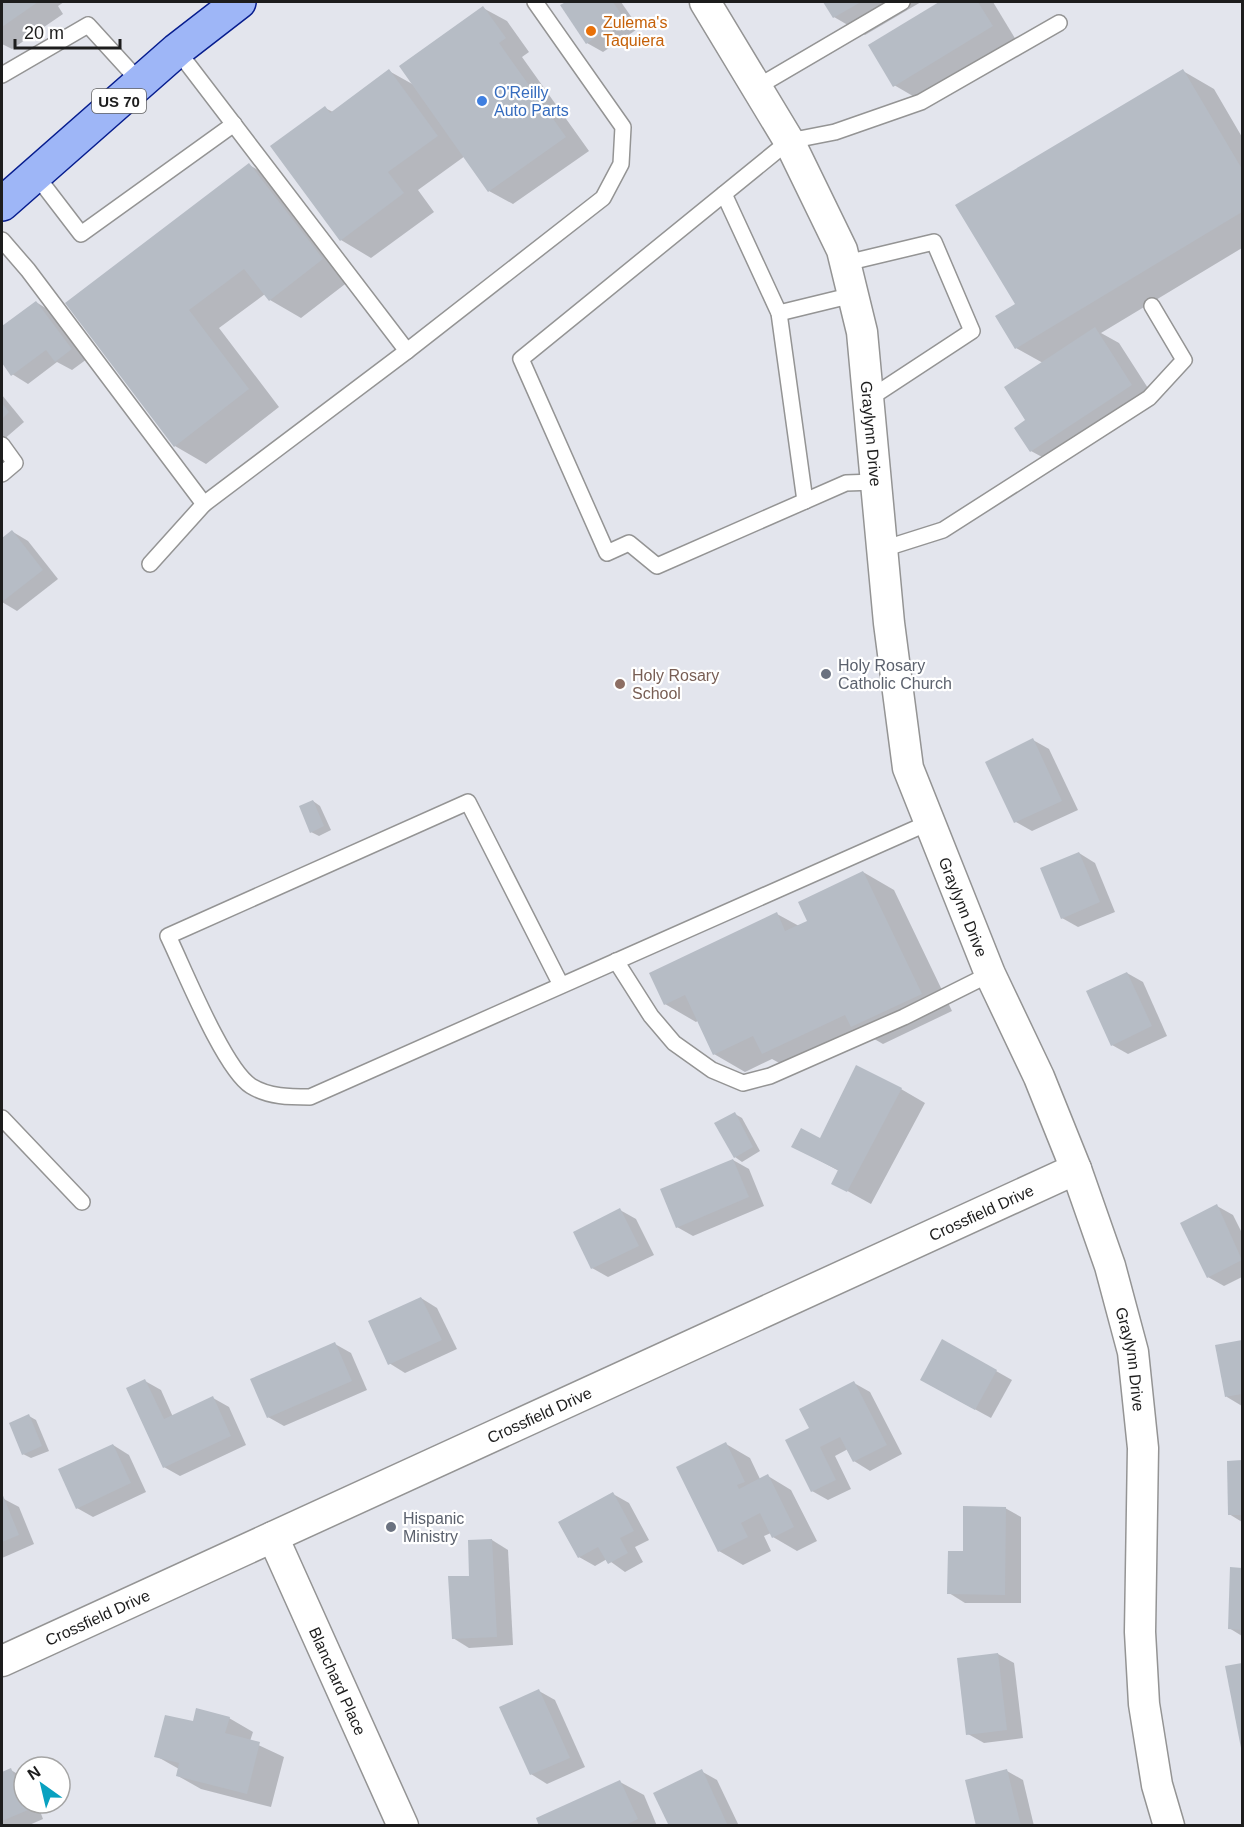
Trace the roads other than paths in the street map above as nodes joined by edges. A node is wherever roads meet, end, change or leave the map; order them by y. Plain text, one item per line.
1 (239, 2) edge
2 (535, 2) edge
3 (705, 2) edge
4 (902, 2) edge
5 (1059, 23) dead end
6 (177, 50) junction
7 (2, 75) edge
8 (140, 82) junction
9 (757, 87) junction
10 (234, 124) junction
11 (789, 141) junction
12 (35, 174) junction
13 (723, 194) junction
14 (2, 204) edge
15 (2, 240) edge
16 (846, 263) junction
17 (853, 295) junction
18 (1152, 306) dead end
19 (779, 313) junction
20 (407, 351) junction
21 (867, 400) junction
22 (2, 445) edge
23 (2, 474) edge
24 (875, 482) junction
25 (805, 501) junction
26 (204, 504) junction
27 (883, 549) junction
28 (150, 564) dead end
29 (928, 823) junction
30 (616, 961) junction
31 (990, 974) junction
32 (561, 985) junction
33 (2, 1118) edge
34 (1076, 1169) junction
35 (82, 1202) dead end
36 (273, 1537) junction
37 (2, 1661) edge
38 (403, 1826) edge
39 (1169, 1826) edge

1 - 6 main road, US 70
2 - 20 lane
3 - 9 street, Graylynn Drive
4 - 9 lane
5 - 11 lane
6 - 8 main road, US 70
6 - 10 lane
7 - 8 lane
8 - 12 main road, US 70
9 - 11 street, Graylynn Drive
10 - 12 lane
10 - 20 lane
11 - 13 lane
11 - 16 street, Graylynn Drive
12 - 14 main road, US 70
13 - 19 lane
13 - 25 lane
15 - 26 lane
16 - 17 street, Graylynn Drive
16 - 21 lane
17 - 19 lane
17 - 21 street, Graylynn Drive
18 - 27 lane
19 - 25 lane
20 - 26 lane
21 - 24 street, Graylynn Drive
22 - 23 lane
24 - 25 lane
24 - 27 street, Graylynn Drive
26 - 28 lane
27 - 29 street, Graylynn Drive
29 - 30 lane
29 - 31 street, Graylynn Drive
30 - 31 lane
30 - 32 lane
31 - 34 street, Graylynn Drive
32 - 32 lane
33 - 35 lane
34 - 36 street, Crossfield Drive
34 - 39 street, Graylynn Drive
36 - 37 street, Crossfield Drive
36 - 38 street, Blanchard Place

